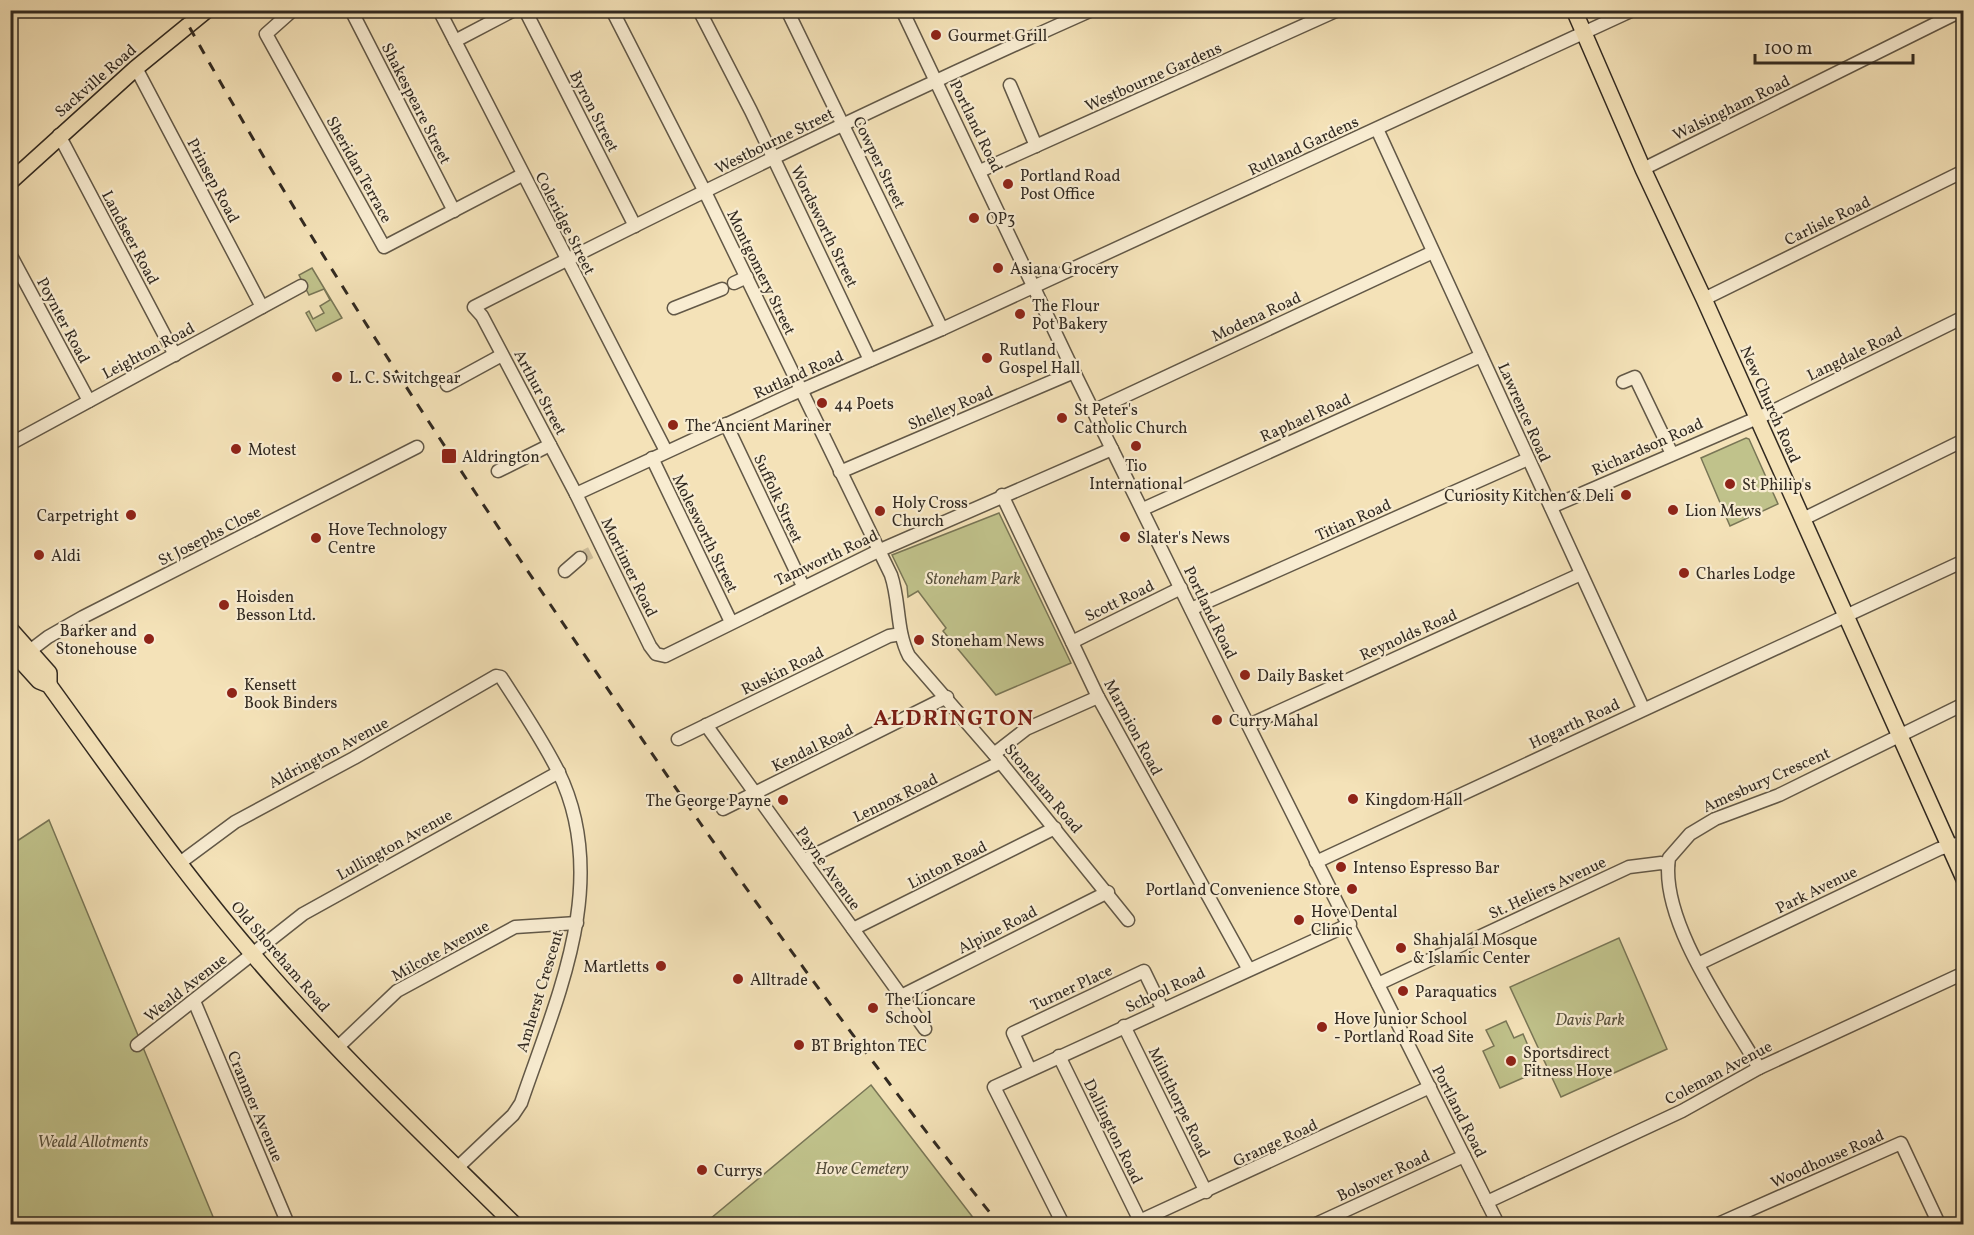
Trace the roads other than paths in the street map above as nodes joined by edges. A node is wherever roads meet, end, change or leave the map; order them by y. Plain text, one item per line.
1 (207, 10) edge
2 (293, 10) edge
3 (351, 10) edge
4 (439, 10) edge
5 (514, 10) edge
6 (525, 10) edge
7 (612, 10) edge
8 (699, 10) edge
9 (787, 10) edge
10 (902, 10) edge
11 (1092, 10) edge
12 (1338, 10) edge
13 (1574, 10) edge
14 (1633, 10) edge
15 (1963, 10) edge
16 (1584, 34) junction
17 (455, 41) junction
18 (136, 68) junction
19 (936, 79) junction
20 (1010, 85) dead end
21 (843, 124) junction
22 (1377, 129) junction
23 (59, 135) junction
24 (1036, 146) junction
25 (774, 159) junction
26 (1643, 169) junction
27 (980, 171) junction
28 (1964, 171) edge
29 (522, 175) junction
30 (10, 182) edge
31 (705, 192) junction
32 (454, 211) junction
33 (635, 226) junction
34 (1433, 252) junction
35 (10, 254) edge
36 (566, 259) junction
37 (747, 277) junction
38 (301, 286) dead end
39 (1035, 286) junction
40 (1704, 299) junction
41 (262, 307) junction
42 (474, 307) joint
43 (674, 308) dead end
44 (1964, 317) edge
45 (942, 329) junction
46 (175, 355) junction
47 (502, 355) junction
48 (1481, 356) junction
49 (870, 360) junction
50 (1074, 372) junction
51 (1623, 382) dead end
52 (447, 385) dead end
53 (800, 392) junction
54 (89, 401) junction
55 (1093, 411) junction
56 (1758, 417) junction
57 (726, 424) junction
58 (1964, 440) edge
59 (10, 444) edge
60 (550, 445) junction
61 (417, 447) dead end
62 (1112, 449) junction
63 (666, 451) junction
64 (1672, 454) junction
65 (652, 458) junction
66 (1528, 459) junction
67 (498, 471) dead end
68 (840, 472) junction
69 (576, 494) junction
70 (1002, 495) junction
71 (1551, 507) junction
72 (1143, 509) junction
73 (1803, 519) junction
74 (878, 550) junction
75 (580, 558) tunnel mouth
76 (1964, 561) edge
77 (565, 571) dead end
78 (1581, 574) junction
79 (803, 586) junction
80 (1181, 588) junction
81 (1191, 609) junction
82 (1847, 617) junction
83 (731, 622) junction
84 (10, 629) edge
85 (901, 634) junction
86 (1072, 642) junction
87 (20, 653) edge
88 (656, 654) joint
89 (496, 676) joint
90 (947, 697) junction
91 (1098, 698) junction
92 (1964, 704) edge
93 (1643, 708) junction
94 (706, 725) junction
95 (1248, 725) junction
96 (1900, 735) junction
97 (678, 739) dead end
98 (998, 758) junction
99 (559, 772) junction
100 (755, 794) junction
101 (723, 809) dead end
102 (1055, 828) junction
103 (1956, 845) edge
104 (804, 860) junction
105 (181, 862) junction
106 (1316, 862) junction
107 (1668, 864) junction
108 (1964, 879) edge
109 (1108, 892) junction
110 (1128, 920) dead end
111 (577, 923) junction
112 (1350, 924) junction
113 (853, 929) junction
114 (252, 954) junction
115 (1698, 964) junction
116 (1248, 968) junction
117 (1964, 972) edge
118 (1378, 984) junction
119 (901, 996) junction
120 (194, 1001) junction
121 (1162, 1008) junction
122 (1124, 1026) junction
123 (925, 1029) dead end
124 (138, 1045) dead end
125 (338, 1047) junction
126 (1059, 1056) junction
127 (1759, 1068) junction
128 (1030, 1070) junction
129 (1430, 1087) junction
130 (1464, 1156) junction
131 (457, 1168) junction
132 (1206, 1192) junction
133 (1487, 1202) junction
134 (1137, 1223) edge
135 (288, 1224) edge
136 (514, 1224) edge
137 (1063, 1224) edge
138 (1316, 1224) edge
139 (1498, 1224) edge
140 (1718, 1224) edge
141 (1939, 1224) edge

1 - 18 main road, Sackville Road
2 - 32 street, Sheridan Terrace
3 - 32 street, Shakespeare Street
4 - 17 street, Coleridge Street
5 - 17 street
6 - 33 street, Byron Street
7 - 31 street, Montgomery Street
8 - 25 street, Wordsworth Street
9 - 21 street, Cowper Street
10 - 19 street, Portland Road
11 - 19 street, Westbourne Street
12 - 24 street, Westbourne Gardens
13 - 16 main road, New Church Road
14 - 16 street, Rutland Gardens
15 - 26 street, Walsingham Road
16 - 22 street, Rutland Gardens
16 - 26 main road, New Church Road
17 - 29 street, Coleridge Street
18 - 23 main road, Sackville Road
18 - 41 street, Prinsep Road
19 - 21 street, Westbourne Street
19 - 27 street, Portland Road
20 - 24 street
21 - 25 street, Westbourne Street
21 - 45 street, Cowper Street
22 - 34 street, Lawrence Road
22 - 39 street, Rutland Gardens
23 - 30 main road, Sackville Road
23 - 46 street, Landseer Road
24 - 27 street, Westbourne Gardens
25 - 31 street, Westbourne Street
25 - 49 street, Wordsworth Street
26 - 40 main road, New Church Road
27 - 39 street, Portland Road
28 - 40 street, Carlisle Road
29 - 32 street, Sheridan Terrace
29 - 36 street, Coleridge Street
31 - 33 street, Westbourne Street
31 - 37 street, Montgomery Street
33 - 36 street, Westbourne Street
34 - 48 street, Lawrence Road
34 - 55 street, Modena Road
35 - 54 street, Poynter Road
36 - 42 street, Westbourne Street
36 - 63 street, Coleridge Street
37 - 43 street
37 - 53 street, Montgomery Street
38 - 41 street, Leighton Road
39 - 45 street, Rutland Road
39 - 50 street, Portland Road
40 - 56 main road, New Church Road
41 - 46 street, Leighton Road
42 - 47 street, Arthur Street
44 - 56 street, Langdale Road
45 - 49 street, Rutland Road
46 - 54 street, Leighton Road
47 - 52 street
47 - 60 street, Arthur Street
48 - 66 street, Lawrence Road
48 - 72 street, Raphael Road
49 - 53 street, Rutland Road
50 - 55 street, Portland Road
50 - 68 street, Shelley Road
51 - 64 street
53 - 57 street, Rutland Road
53 - 68 street, Montgomery Street
54 - 59 street, Leighton Road
55 - 62 street, Portland Road
56 - 64 street, Richardson Road
56 - 73 main road, New Church Road
57 - 63 street, Rutland Road
57 - 79 street, Suffolk Street
58 - 73 street
60 - 67 street
60 - 69 street, Arthur Street
61 - 87 street, St Josephs Close
62 - 70 street, Tamworth Road
62 - 72 street, Portland Road
63 - 65 street, Rutland Road
64 - 71 street, Richardson Road
65 - 69 street, Rutland Road
65 - 83 street, Molesworth Street
66 - 71 street, Lawrence Road
66 - 81 street, Titian Road
68 - 74 street, Montgomery Street
69 - 88 street, Mortimer Road
70 - 74 street, Tamworth Road
70 - 86 street, Marmion Road
71 - 78 street, Lawrence Road
72 - 80 street, Portland Road
73 - 82 main road, New Church Road
74 - 79 street, Tamworth Road
74 - 85 street, Stoneham Road
75 - 77 street
76 - 82 street, Hogarth Road
78 - 93 street, Lawrence Road
78 - 95 street, Reynolds Road
79 - 83 street, Tamworth Road
80 - 81 street, Portland Road
80 - 86 street, Scott Road
81 - 95 street, Portland Road
82 - 93 street, Hogarth Road
82 - 96 main road, New Church Road
83 - 88 street, Tamworth Road
84 - 87 main road, Old Shoreham Road
85 - 90 street, Stoneham Road
85 - 94 street, Ruskin Road
86 - 91 street, Marmion Road
87 - 105 main road, Old Shoreham Road
89 - 99 street, Amherst Crescent
89 - 105 street, Aldrington Avenue
90 - 98 street, Stoneham Road
90 - 100 street, Kendal Road
91 - 98 street, Lennox Road
91 - 116 street, Marmion Road
92 - 96 street, Amesbury Crescent
93 - 106 street, Hogarth Road
94 - 97 street, Ruskin Road
94 - 100 street, Payne Avenue
95 - 106 street, Portland Road
96 - 103 main road, New Church Road
96 - 107 street, Amesbury Crescent
98 - 102 street, Stoneham Road
98 - 104 street, Lennox Road
99 - 111 street, Amherst Crescent
99 - 114 street, Lullington Avenue
100 - 101 street, Kendal Road
100 - 104 street, Payne Avenue
102 - 109 street, Stoneham Road
102 - 113 street, Linton Road
103 - 108 main road, New Church Road
103 - 115 street, Park Avenue
104 - 113 street, Payne Avenue
105 - 114 main road, Old Shoreham Road
106 - 112 street, Portland Road
107 - 115 street
107 - 118 street, St. Heliers Avenue
109 - 110 street, Stoneham Road
109 - 119 street, Alpine Road
111 - 125 street, Milcote Avenue
111 - 131 street, Amherst Crescent
112 - 116 street, School Road
112 - 118 street, Portland Road
113 - 119 street, Payne Avenue
114 - 120 street, Weald Avenue
114 - 125 main road, Old Shoreham Road
115 - 127 street
116 - 121 street, School Road
117 - 127 street, Coleman Avenue
118 - 129 street, Portland Road
119 - 123 street, Payne Avenue
120 - 124 street, Weald Avenue
120 - 135 street, Cranmer Avenue
121 - 122 street, School Road
121 - 128 street, Turner Place
122 - 126 street, School Road
122 - 132 street, Milnthorpe Road
125 - 131 main road, Old Shoreham Road
126 - 128 street, School Road
126 - 134 street, Dallington Road
127 - 133 street, Coleman Avenue
128 - 137 street, School Road
129 - 130 street, Portland Road
129 - 132 street, Grange Road
130 - 133 street, Portland Road
130 - 138 street, Bolsover Road
131 - 136 main road, Old Shoreham Road
132 - 134 street, Grange Road
133 - 139 street, Portland Road
140 - 141 street, Woodhouse Road

